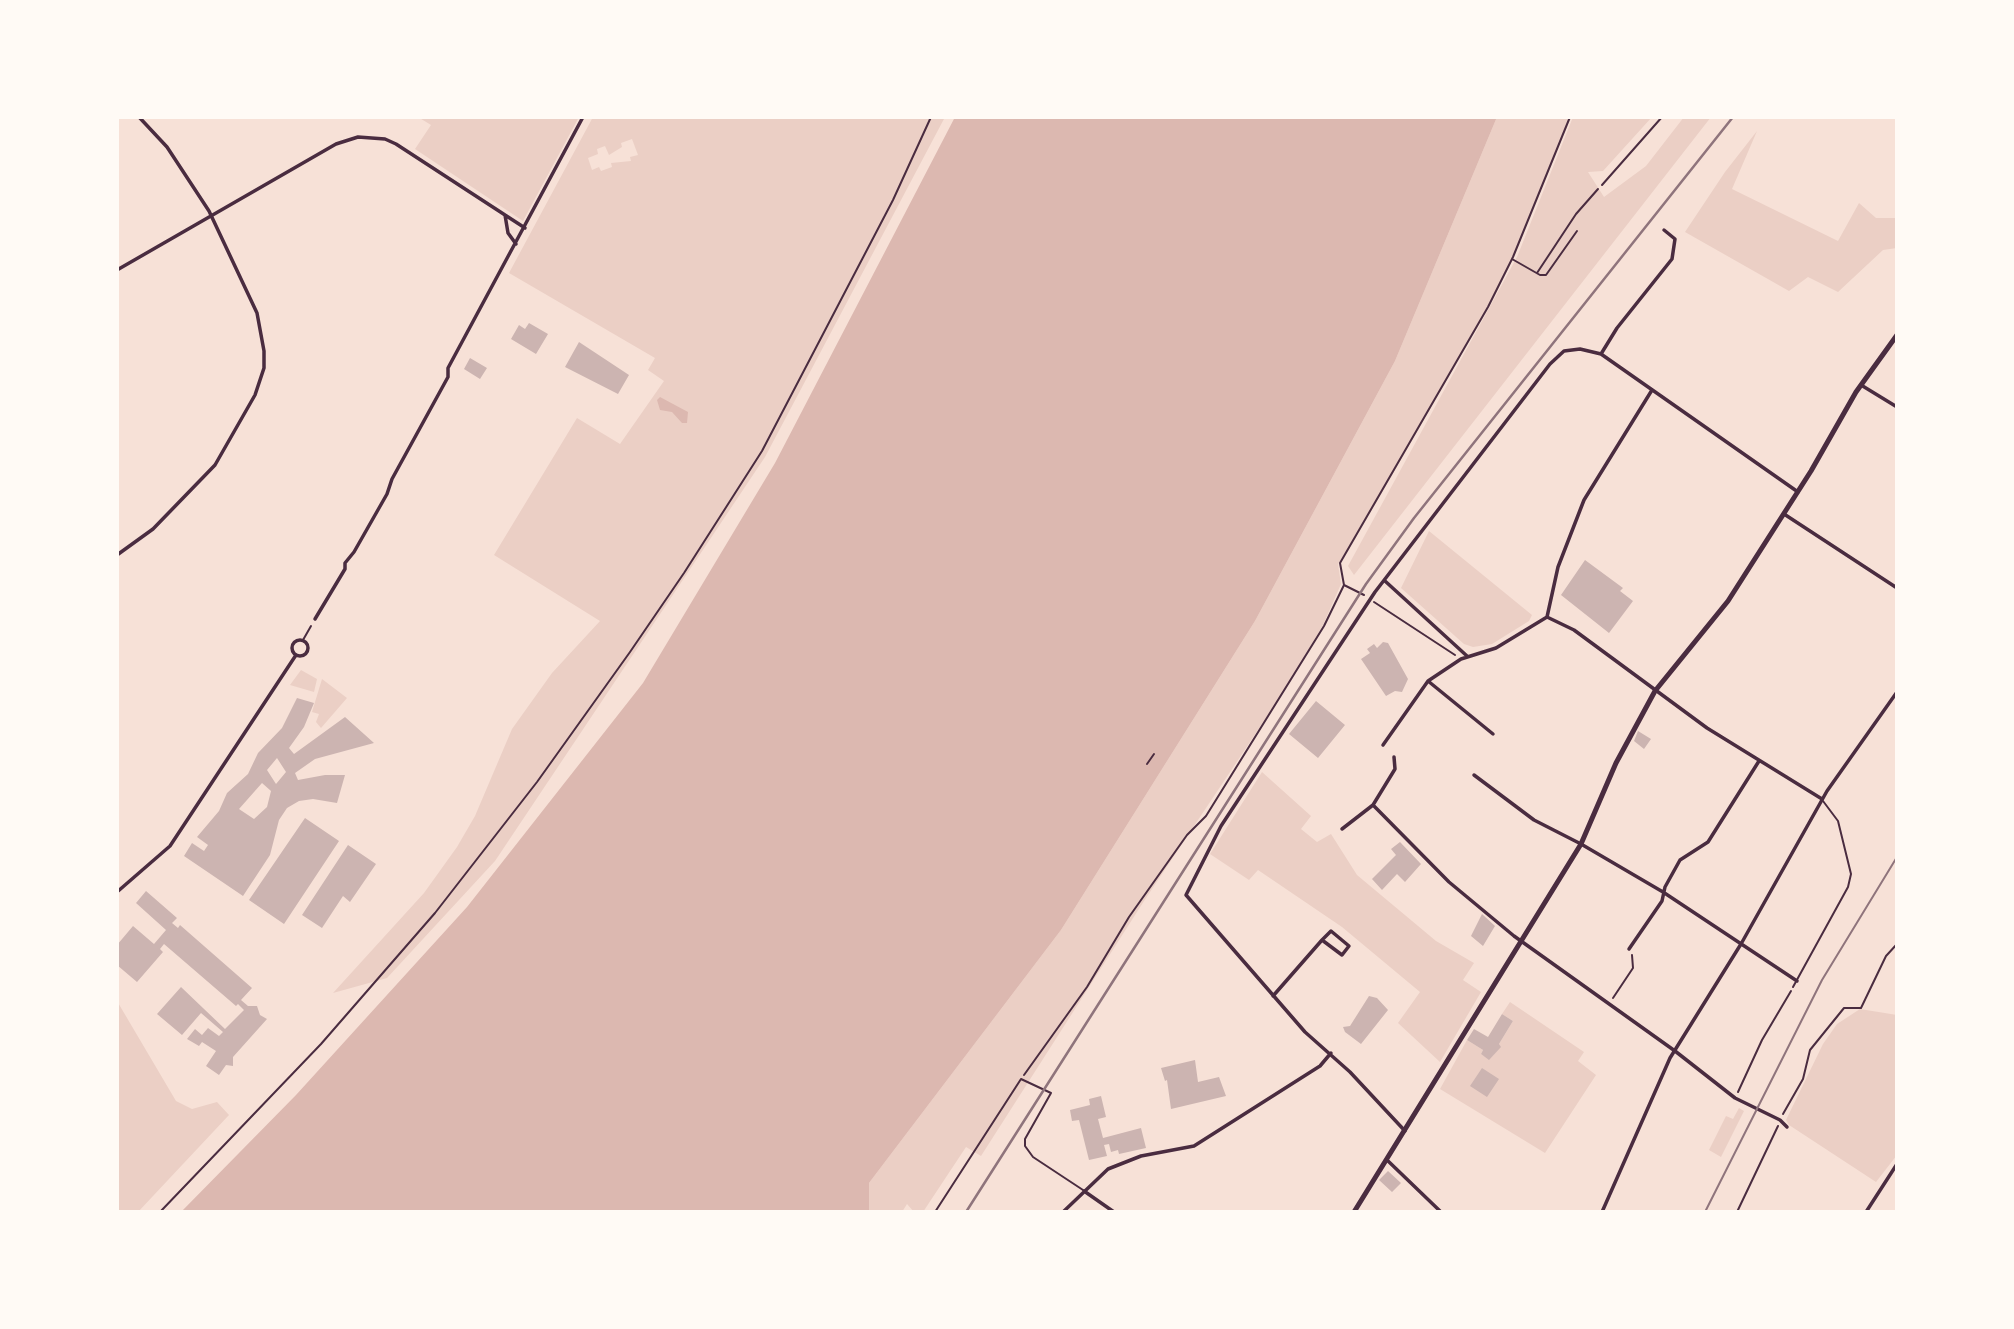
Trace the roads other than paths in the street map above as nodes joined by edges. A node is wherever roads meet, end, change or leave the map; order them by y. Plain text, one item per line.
1 (139, 117) edge
2 (583, 117) edge
3 (1662, 117) edge
4 (1602, 185) road end
5 (505, 215) junction
6 (211, 218) junction
7 (524, 228) junction
8 (1664, 230) dead end
9 (516, 244) junction
10 (117, 270) edge
11 (1897, 335) edge
12 (1601, 354) junction
13 (1861, 385) junction
14 (1652, 390) junction
15 (1897, 407) edge
16 (1798, 492) junction
17 (1784, 514) junction
18 (117, 555) edge
19 (1385, 580) junction
20 (1897, 588) edge
21 (1547, 617) junction
22 (315, 619) road end
23 (296, 655) junction
24 (1467, 656) junction
25 (1428, 681) junction
26 (1655, 691) junction
27 (1897, 692) edge
28 (1493, 734) dead end
29 (1383, 745) dead end
30 (1394, 757) dead end
31 (1759, 761) junction
32 (1474, 775) dead end
33 (1823, 800) junction
34 (1373, 805) junction
35 (1342, 829) dead end
36 (1581, 844) junction
37 (117, 892) edge
38 (1663, 892) junction
39 (1322, 940) junction
40 (1521, 942) junction
41 (1741, 944) junction
42 (1629, 949) road end
43 (1797, 981) junction
44 (1793, 987) road end
45 (1273, 996) junction
46 (1675, 1051) junction
47 (1331, 1053) junction
48 (1787, 1127) dead end
49 (1405, 1132) junction
50 (1387, 1160) junction
51 (1897, 1164) edge
52 (1084, 1191) junction
53 (935, 1212) edge
54 (1063, 1212) edge
55 (1114, 1212) edge
56 (1354, 1212) edge
57 (1441, 1212) edge
58 (1602, 1212) edge
59 (1866, 1212) edge

1 - 6 street
2 - 7 street
3 - 4 lane
5 - 6 street
5 - 7 street
5 - 9 street
6 - 10 street
6 - 18 street
7 - 9 street
8 - 12 street
9 - 22 street
11 - 13 main road
12 - 14 street
12 - 19 street
13 - 15 street
13 - 16 main road
14 - 16 street
14 - 21 street
16 - 17 main road
17 - 20 street
17 - 26 main road
19 - 24 street
19 - 45 street
21 - 24 street
21 - 26 street
23 - 23 street
23 - 37 street
24 - 25 street
25 - 28 street
25 - 29 street
26 - 31 street
26 - 36 main road
27 - 33 street
30 - 34 street
31 - 33 street
31 - 38 street
32 - 36 street
33 - 41 street
33 - 43 lane
34 - 35 street
34 - 40 street
36 - 38 street
36 - 40 main road
38 - 41 street
38 - 42 street
39 - 39 street
39 - 45 street
40 - 46 street
40 - 49 main road
41 - 43 street
41 - 46 street
43 - 44 lane
45 - 47 street
46 - 48 street
46 - 58 street
47 - 49 street
47 - 52 street
49 - 50 main road
50 - 56 main road
50 - 57 street
51 - 59 street
52 - 53 lane
52 - 54 street
52 - 55 street

